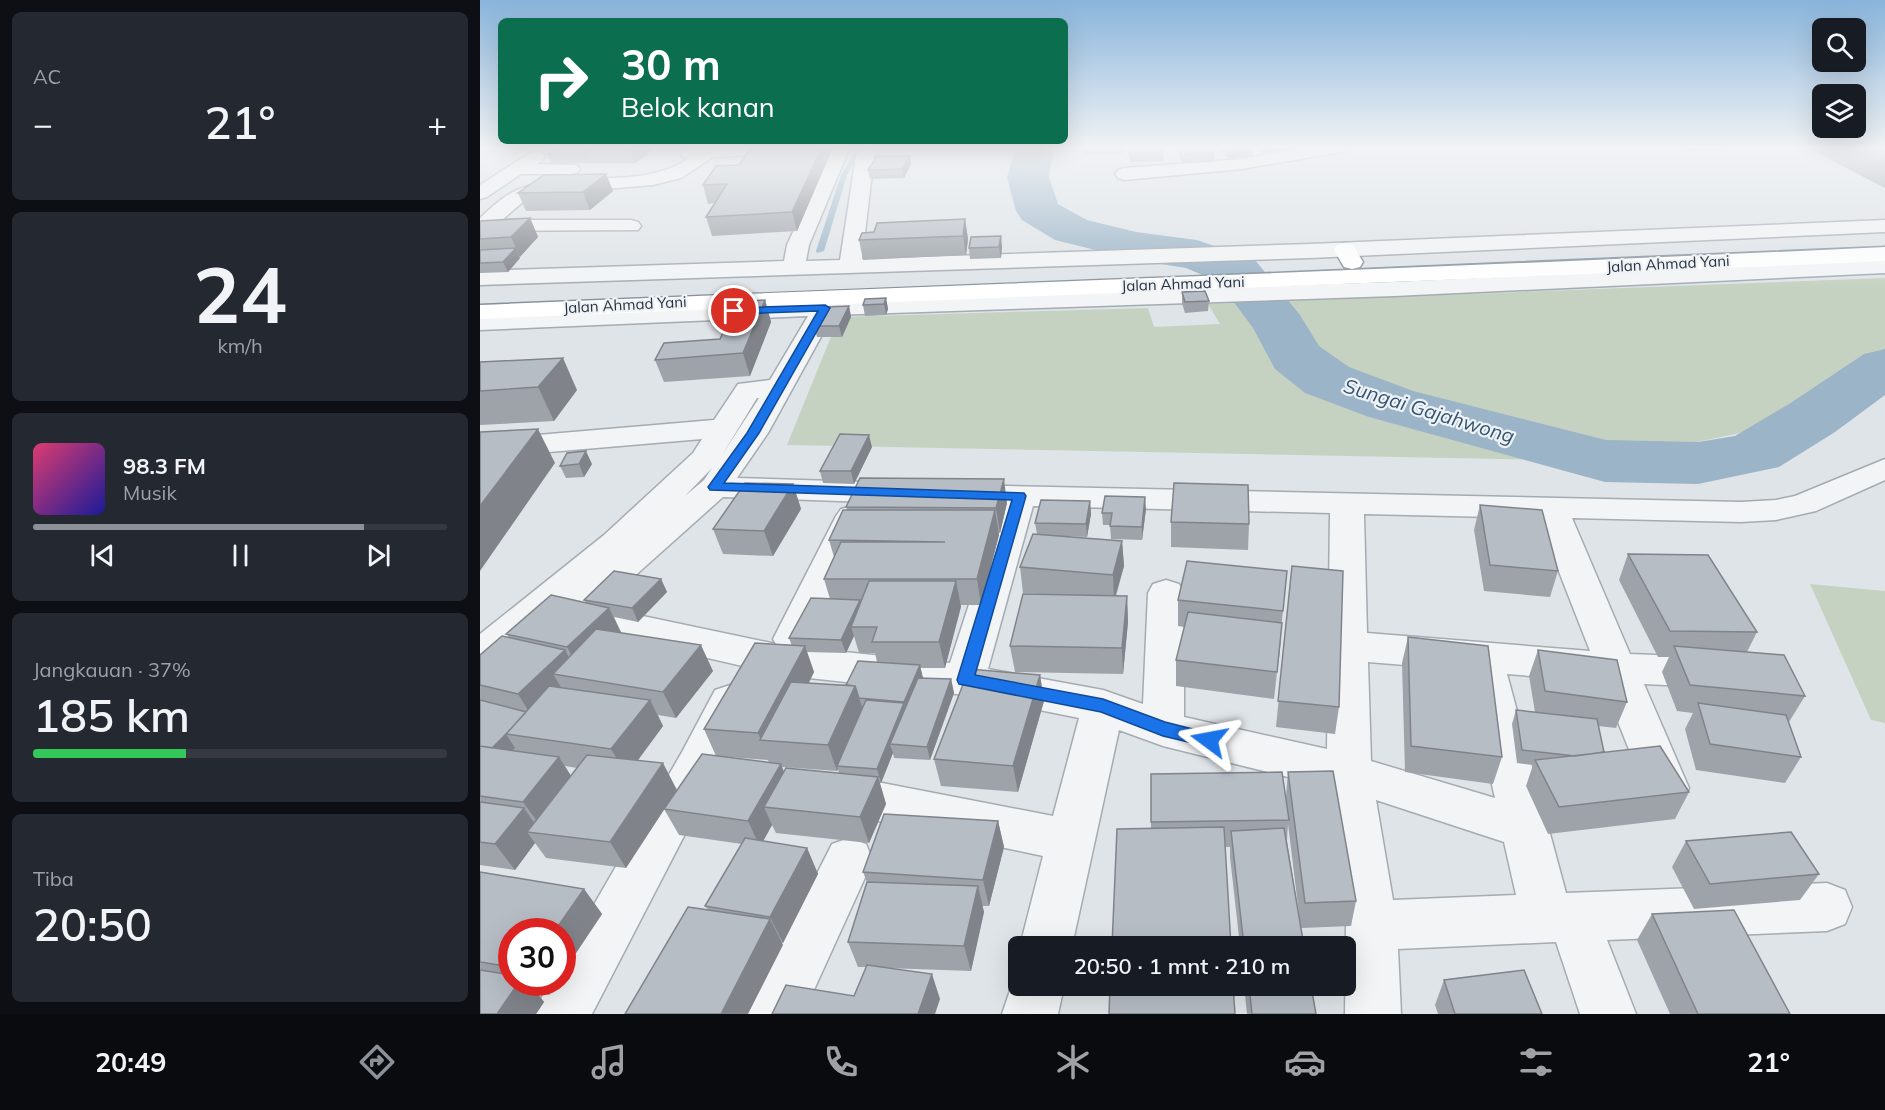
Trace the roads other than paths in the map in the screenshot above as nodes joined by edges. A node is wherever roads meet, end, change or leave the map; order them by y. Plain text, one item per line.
1 (522, 194) edge
2 (657, 194) edge
3 (828, 194) edge
4 (852, 194) edge
5 (481, 226) edge
6 (631, 226) junction
7 (1885, 226) edge
8 (1885, 239) edge
9 (1885, 254) edge
10 (1349, 256) junction
11 (850, 264) junction
12 (794, 266) junction
13 (1885, 266) edge
14 (1322, 271) junction
15 (591, 274) junction
16 (480, 278) edge
17 (1090, 279) junction
18 (1030, 281) junction
19 (1390, 283) junction
20 (480, 294) edge
21 (825, 308) junction
22 (480, 312) edge
23 (480, 323) edge
24 (767, 388) junction
25 (722, 428) junction
26 (480, 449) edge
27 (1885, 470) edge
28 (715, 487) junction
29 (865, 493) junction
30 (1020, 496) junction
31 (1347, 502) junction
32 (1550, 506) junction
33 (1166, 593) dead end
34 (569, 614) junction
35 (1347, 646) junction
36 (767, 657) junction
37 (1483, 657) junction
38 (488, 667) edge
39 (1617, 668) junction
40 (1747, 674) edge
41 (965, 680) junction
42 (1103, 705) junction
43 (1163, 729) junction
44 (1349, 773) junction
45 (803, 787) edge
46 (1673, 806) edge
47 (1523, 827) junction
48 (1071, 841) junction
49 (849, 860) dead end
50 (1827, 907) dead end
51 (1560, 918) junction
52 (1372, 925) junction
53 (1048, 936) edge
54 (1034, 996) edge
55 (562, 1014) edge
56 (774, 1014) edge
57 (1030, 1014) edge
58 (1373, 1014) edge
59 (1608, 1014) edge

1 - 5 street
2 - 6 street
3 - 12 street
4 - 11 street
5 - 6 street
6 - 15 street
7 - 10 street
8 - 10 highway, Jalan Ahmad Yani
9 - 19 highway, Jalan Ahmad Yani
10 - 14 highway, Jalan Ahmad Yani
11 - 12 street
11 - 18 street
12 - 15 street
13 - 19 street
14 - 17 street
14 - 17 highway, Jalan Ahmad Yani
14 - 19 street
15 - 16 street
17 - 18 street
17 - 18 street
18 - 20 highway, Jalan Ahmad Yani
18 - 21 street
18 - 22 highway, Jalan Ahmad Yani
21 - 23 street
21 - 24 street
24 - 25 street
24 - 28 street
25 - 26 street
25 - 38 street
27 - 32 street
28 - 29 street
28 - 34 street
29 - 30 street
29 - 36 street
30 - 31 street
30 - 41 street
31 - 32 street
31 - 35 street
32 - 39 street
33 - 43 street
34 - 36 street
34 - 38 street
35 - 37 street
35 - 44 street
36 - 41 street
36 - 55 street
37 - 39 street
37 - 47 street
39 - 40 street
39 - 46 street
41 - 42 street
42 - 43 street
42 - 48 street
43 - 44 street
44 - 47 street
44 - 52 street
45 - 48 street
47 - 51 street
48 - 53 street
49 - 56 street
50 - 51 street
51 - 52 street
51 - 59 street
52 - 58 street
54 - 57 street

